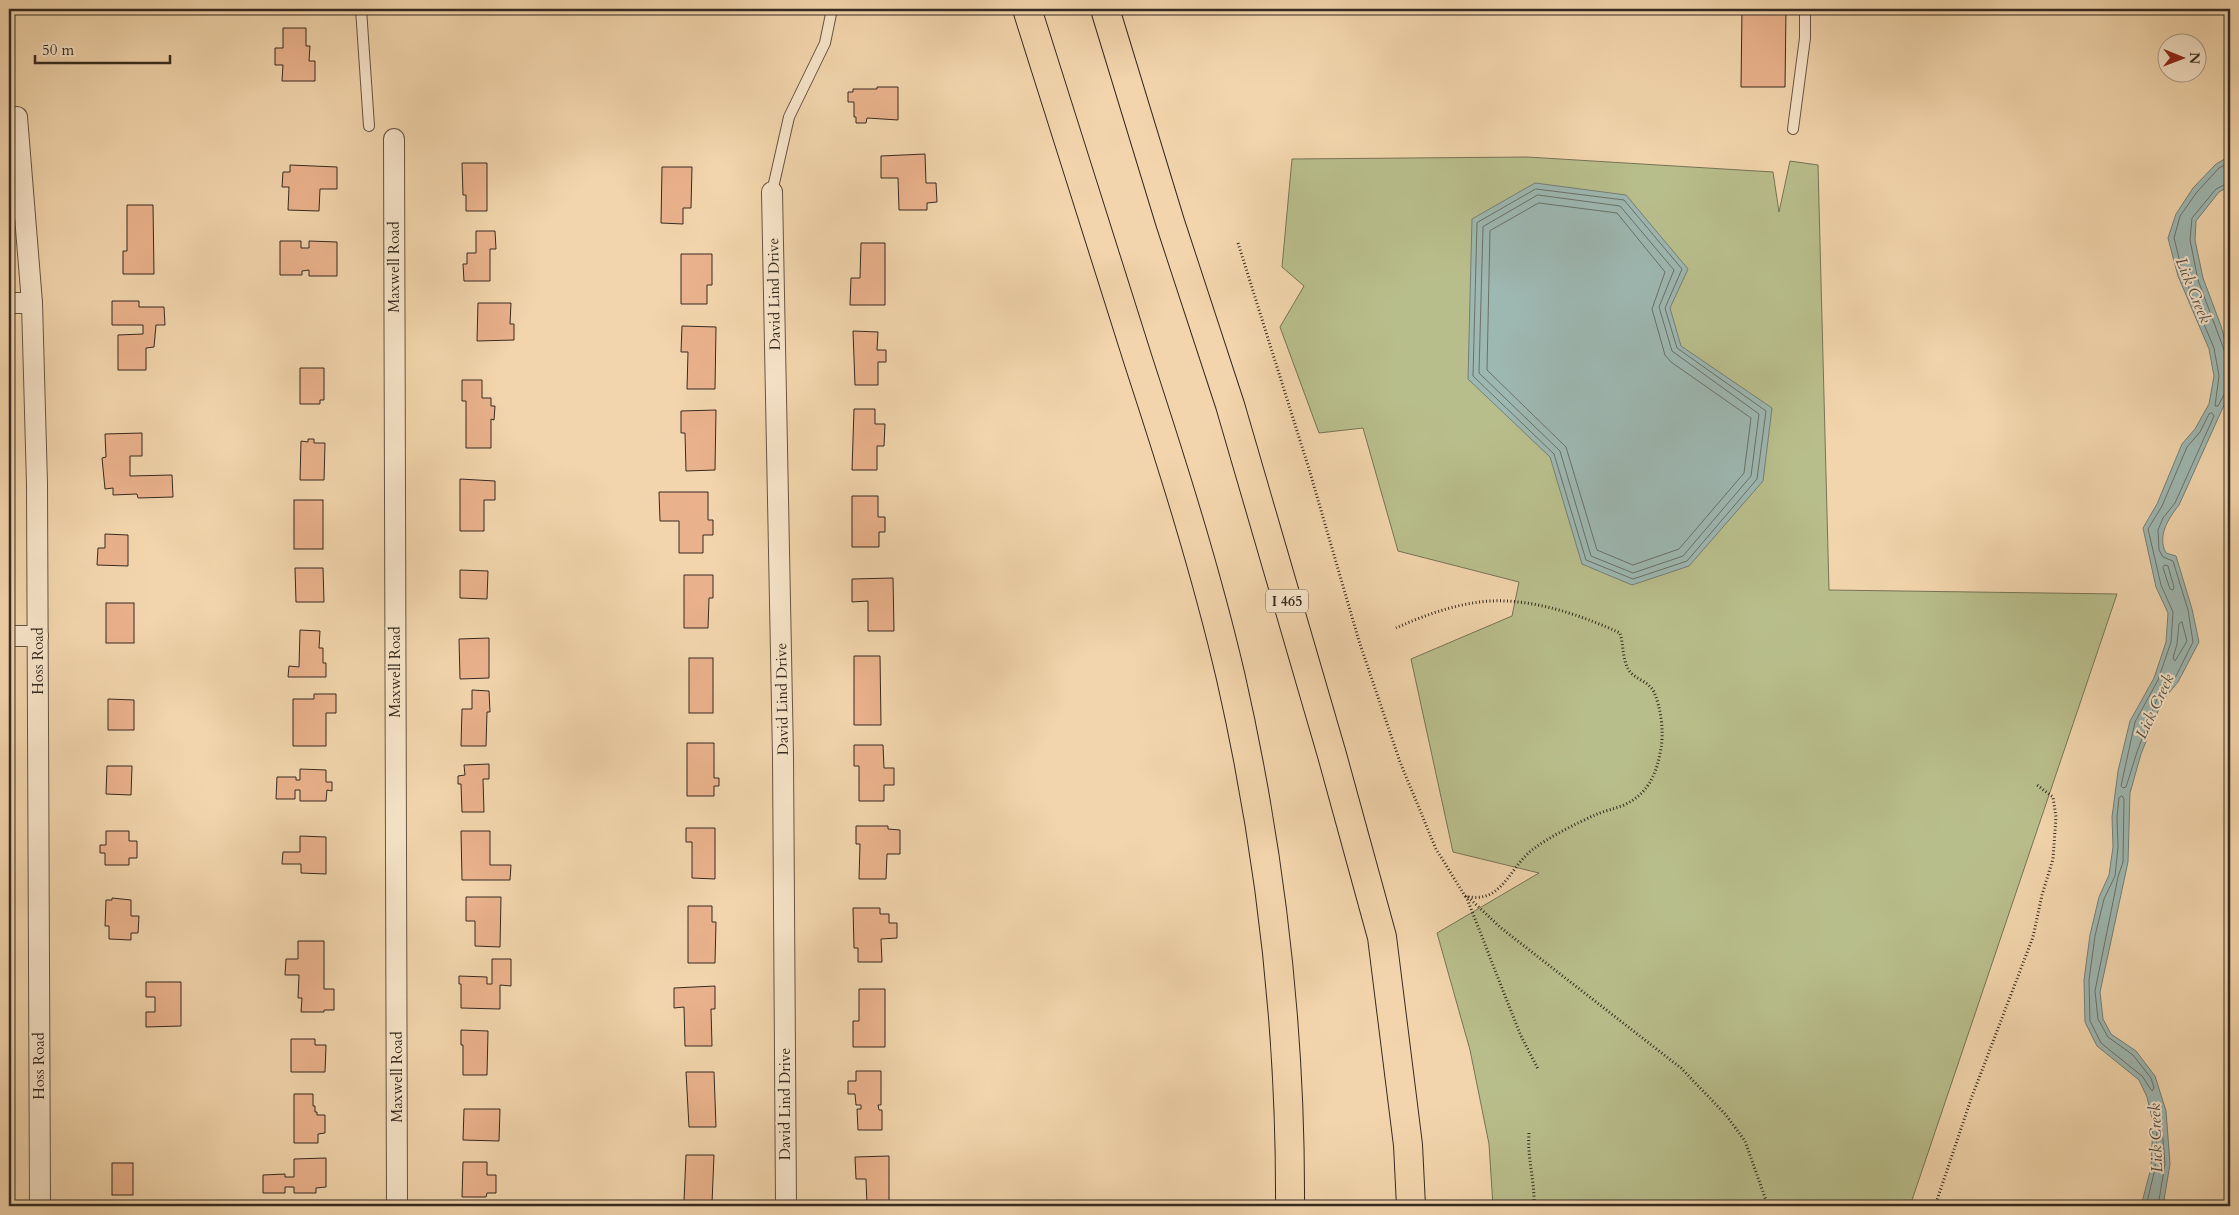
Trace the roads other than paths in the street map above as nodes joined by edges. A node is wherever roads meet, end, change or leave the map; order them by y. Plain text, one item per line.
1 (361, 9) edge
2 (832, 9) edge
3 (1027, 9) edge
4 (1105, 9) edge
5 (1805, 9) edge
6 (17, 117) dead end
7 (369, 126) dead end
8 (1793, 129) dead end
9 (394, 138) dead end
10 (772, 192) joint
11 (9, 303) edge
12 (32, 303) junction
13 (9, 636) edge
14 (38, 636) junction
15 (40, 1206) edge
16 (397, 1206) edge
17 (786, 1206) edge
18 (1290, 1206) edge
19 (1411, 1206) edge

1 - 7 lane
2 - 10 lane
3 - 18 highway
4 - 19 highway, I 465
5 - 8 lane
6 - 12 street, Hoss Road
9 - 16 street, Maxwell Road
10 - 17 street, David Lind Drive
11 - 12 street
12 - 14 street, Hoss Road
13 - 14 street
14 - 15 street, Hoss Road

